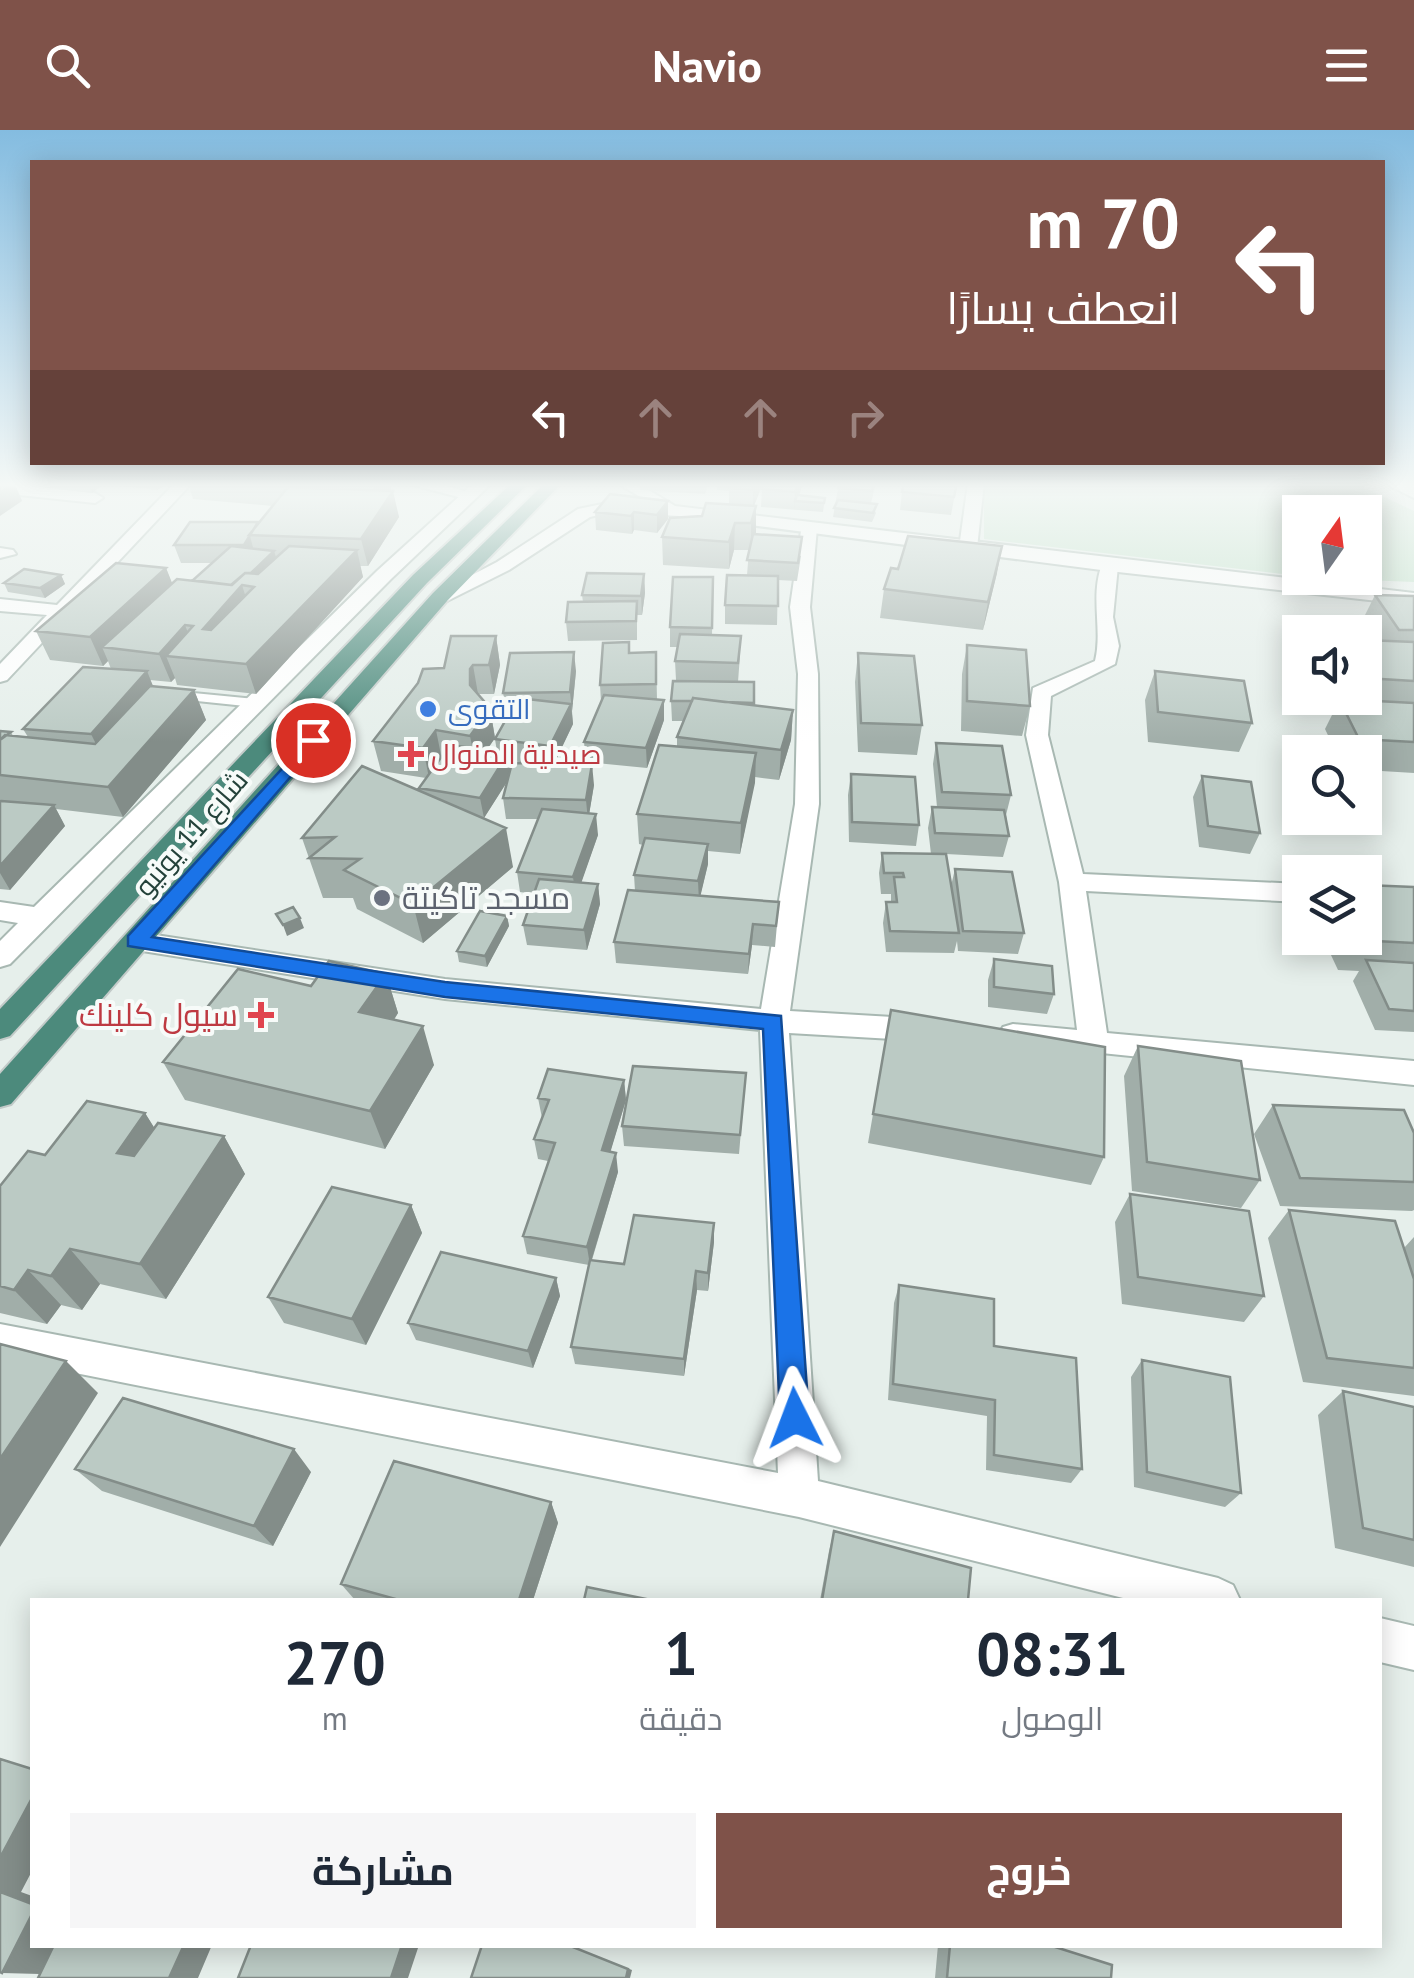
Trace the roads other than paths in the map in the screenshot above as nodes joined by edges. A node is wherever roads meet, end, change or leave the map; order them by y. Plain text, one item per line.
1 (102, 569) edge
2 (395, 569) edge
3 (430, 569) edge
4 (468, 569) edge
5 (496, 569) edge
6 (804, 569) edge
7 (1109, 569) edge
8 (1139, 569) edge
9 (440, 597) junction
10 (1414, 599) edge
11 (0, 605) edge
12 (63, 611) junction
13 (0, 676) edge
14 (168, 695) edge
15 (256, 704) junction
16 (1072, 882) junction
17 (1282, 892) edge
18 (0, 911) edge
19 (40, 917) junction
20 (136, 941) junction
21 (0, 958) edge
22 (774, 1022) junction
23 (0, 1028) edge
24 (953, 1032) edge
25 (993, 1034) edge
26 (1093, 1040) junction
27 (1414, 1074) edge
28 (0, 1095) edge
29 (0, 1341) edge
30 (799, 1497) junction
31 (1210, 1598) edge
32 (1382, 1640) edge
33 (1414, 1648) edge

1 - 12 street
2 - 15 street
3 - 23 highway, شارع 11 يونيو
4 - 9 highway, شارع 11 يونيو
5 - 9 street
6 - 22 street
7 - 16 street
8 - 10 street
9 - 20 highway, شارع 11 يونيو
11 - 12 street
12 - 13 street
14 - 15 lane
15 - 19 street
16 - 17 street
16 - 26 street
18 - 19 street
19 - 21 street
20 - 22 street
20 - 28 highway, شارع 11 يونيو
22 - 24 street
22 - 30 street
25 - 26 street
26 - 27 street
29 - 30 street
30 - 31 street
32 - 33 street

